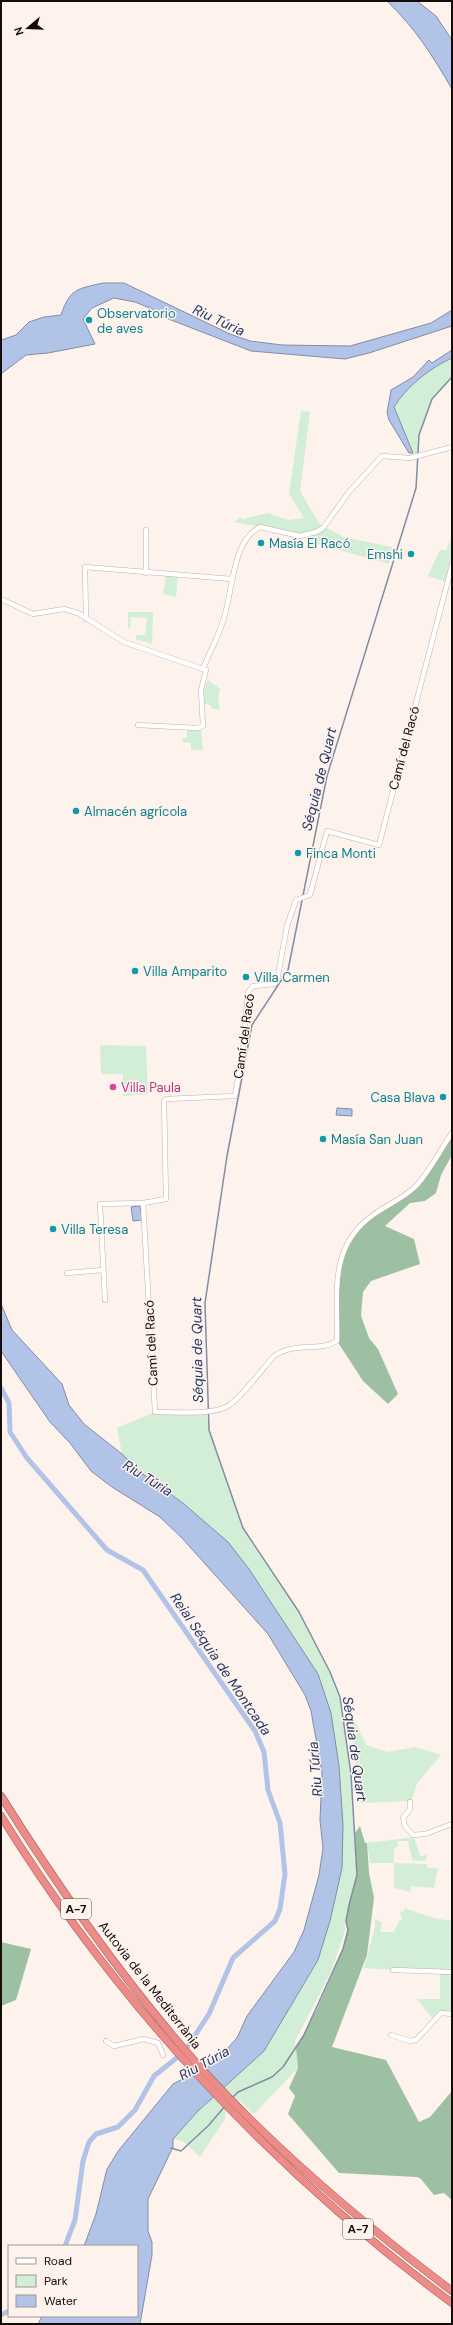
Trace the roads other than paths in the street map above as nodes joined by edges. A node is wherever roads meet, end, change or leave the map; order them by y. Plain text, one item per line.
1 (452, 446) edge
2 (146, 530) dead end
3 (452, 565) edge
4 (146, 573) junction
5 (232, 579) junction
6 (1, 599) edge
7 (86, 619) junction
8 (203, 669) junction
9 (138, 725) dead end
10 (452, 1133) edge
11 (142, 1203) junction
12 (103, 1270) junction
13 (67, 1272) dead end
14 (105, 1300) dead end
15 (1, 1796) edge
16 (410, 1802) dead end
17 (1, 1816) edge
18 (452, 1824) edge
19 (393, 1970) dead end
20 (452, 1972) edge
21 (452, 2014) edge
22 (391, 2035) dead end
23 (106, 2041) dead end
24 (163, 2055) dead end
25 (452, 2291) edge
26 (452, 2303) edge

1 - 5 street
2 - 4 street
3 - 11 street, Camí del Racó
4 - 5 street
4 - 7 street
5 - 8 street
6 - 7 street
7 - 8 street
8 - 9 street
10 - 11 street, Camí del Racó
11 - 12 street
12 - 13 street
12 - 14 street
15 - 25 highway, Autovia de la Mediterrània / A-7
16 - 18 street
17 - 26 highway, Autovia de la Mediterrània / A-7
19 - 20 street
21 - 22 street
23 - 24 street

